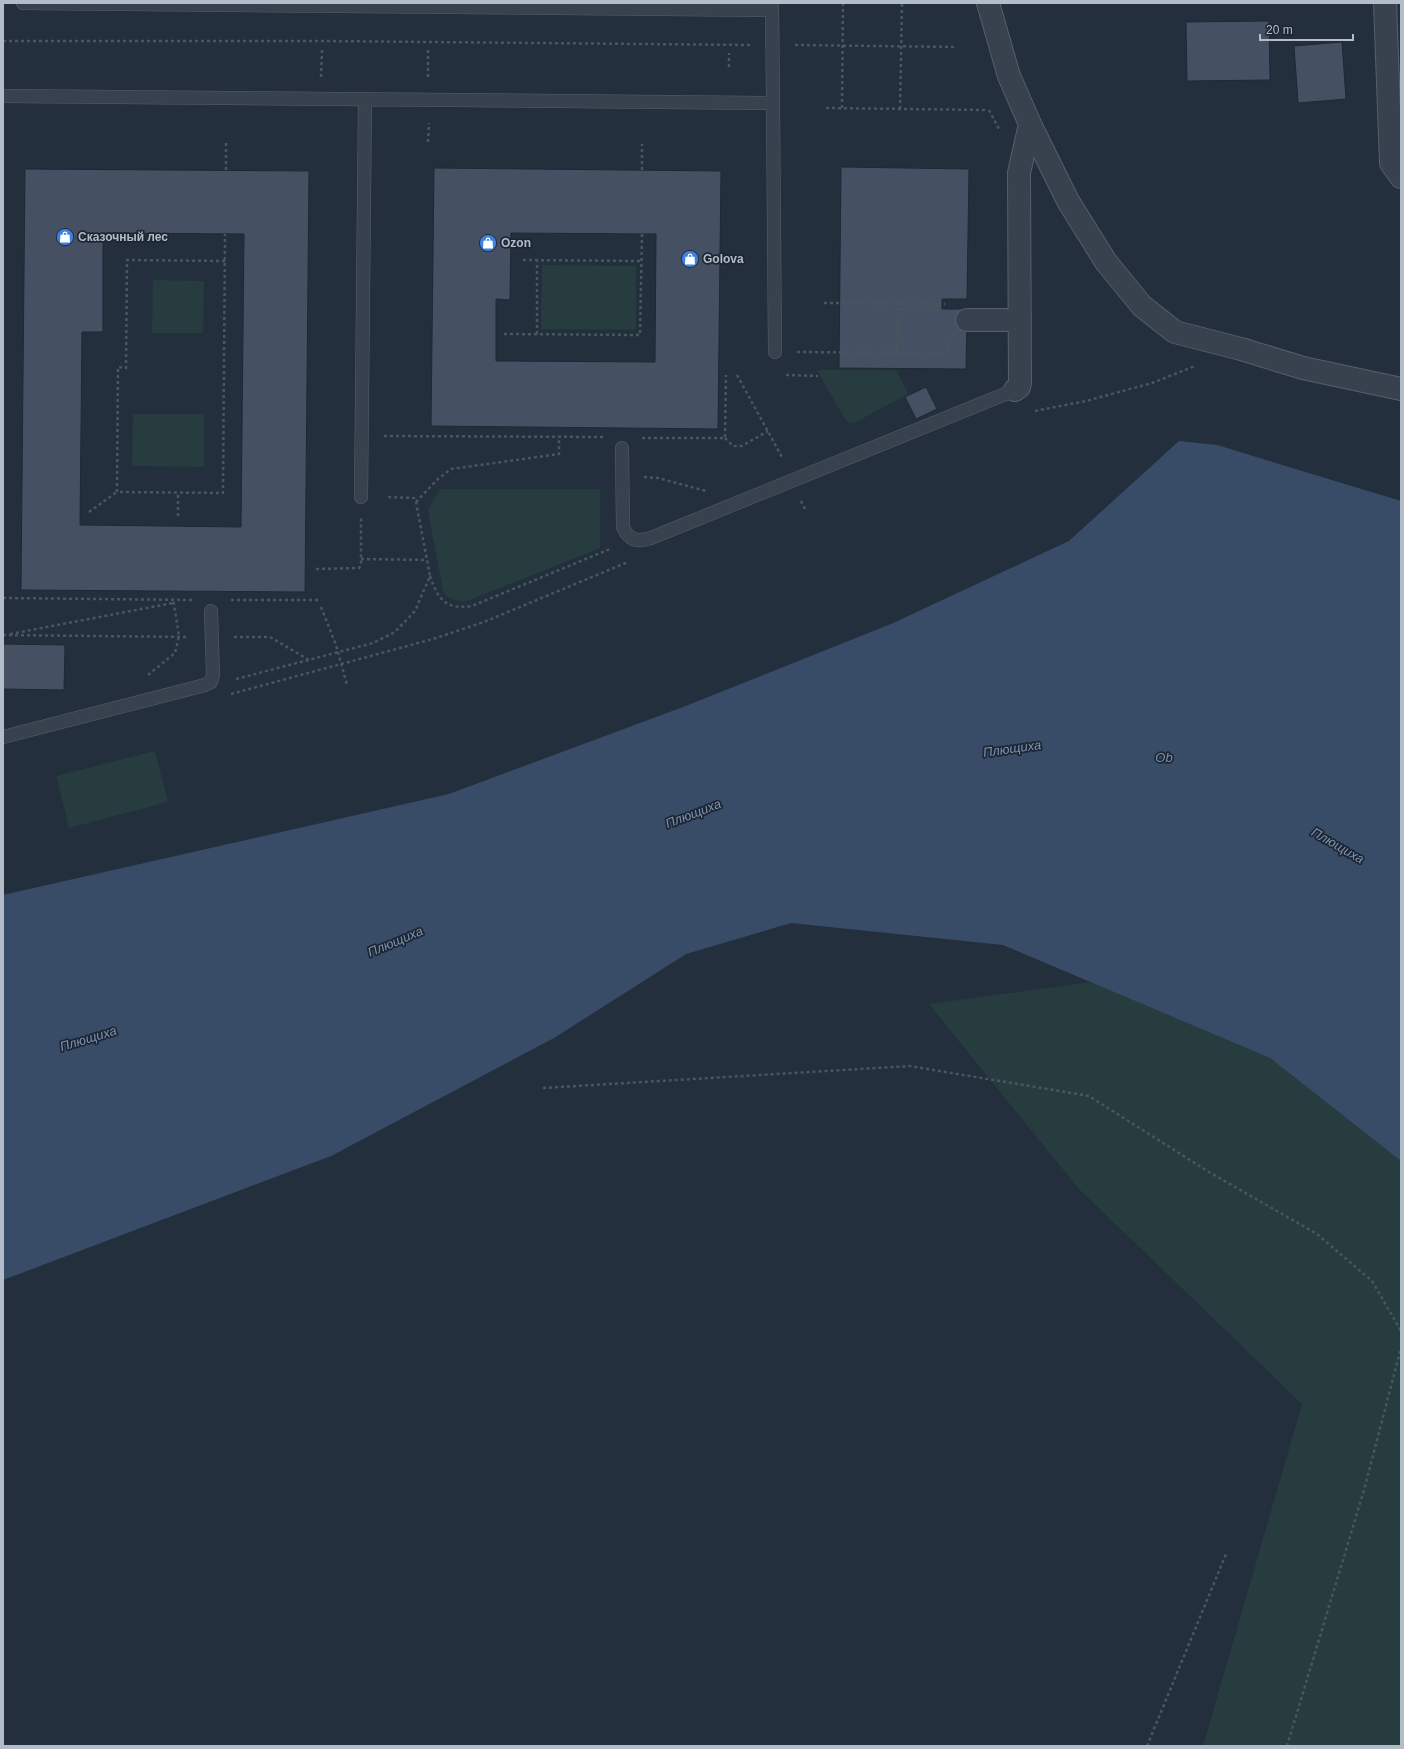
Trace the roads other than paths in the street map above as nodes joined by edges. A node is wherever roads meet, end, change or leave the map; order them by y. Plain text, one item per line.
1 (23, 3) edge
2 (988, 3) edge
3 (1384, 3) edge
4 (772, 6) edge
5 (3, 96) edge
6 (365, 99) junction
7 (773, 103) junction
8 (1030, 124) junction
9 (1401, 177) edge
10 (957, 316) road end
11 (1020, 320) junction
12 (775, 352) dead end
13 (1401, 389) edge
14 (1015, 390) joint
15 (622, 448) dead end
16 (361, 497) road end
17 (211, 610) dead end
18 (3, 737) edge

1 - 4 lane
2 - 8 street
3 - 9 street
4 - 7 lane
5 - 6 lane
6 - 7 lane
6 - 16 lane
7 - 12 lane
8 - 11 street
8 - 13 street
10 - 11 street
11 - 14 street
14 - 15 lane
17 - 18 lane

